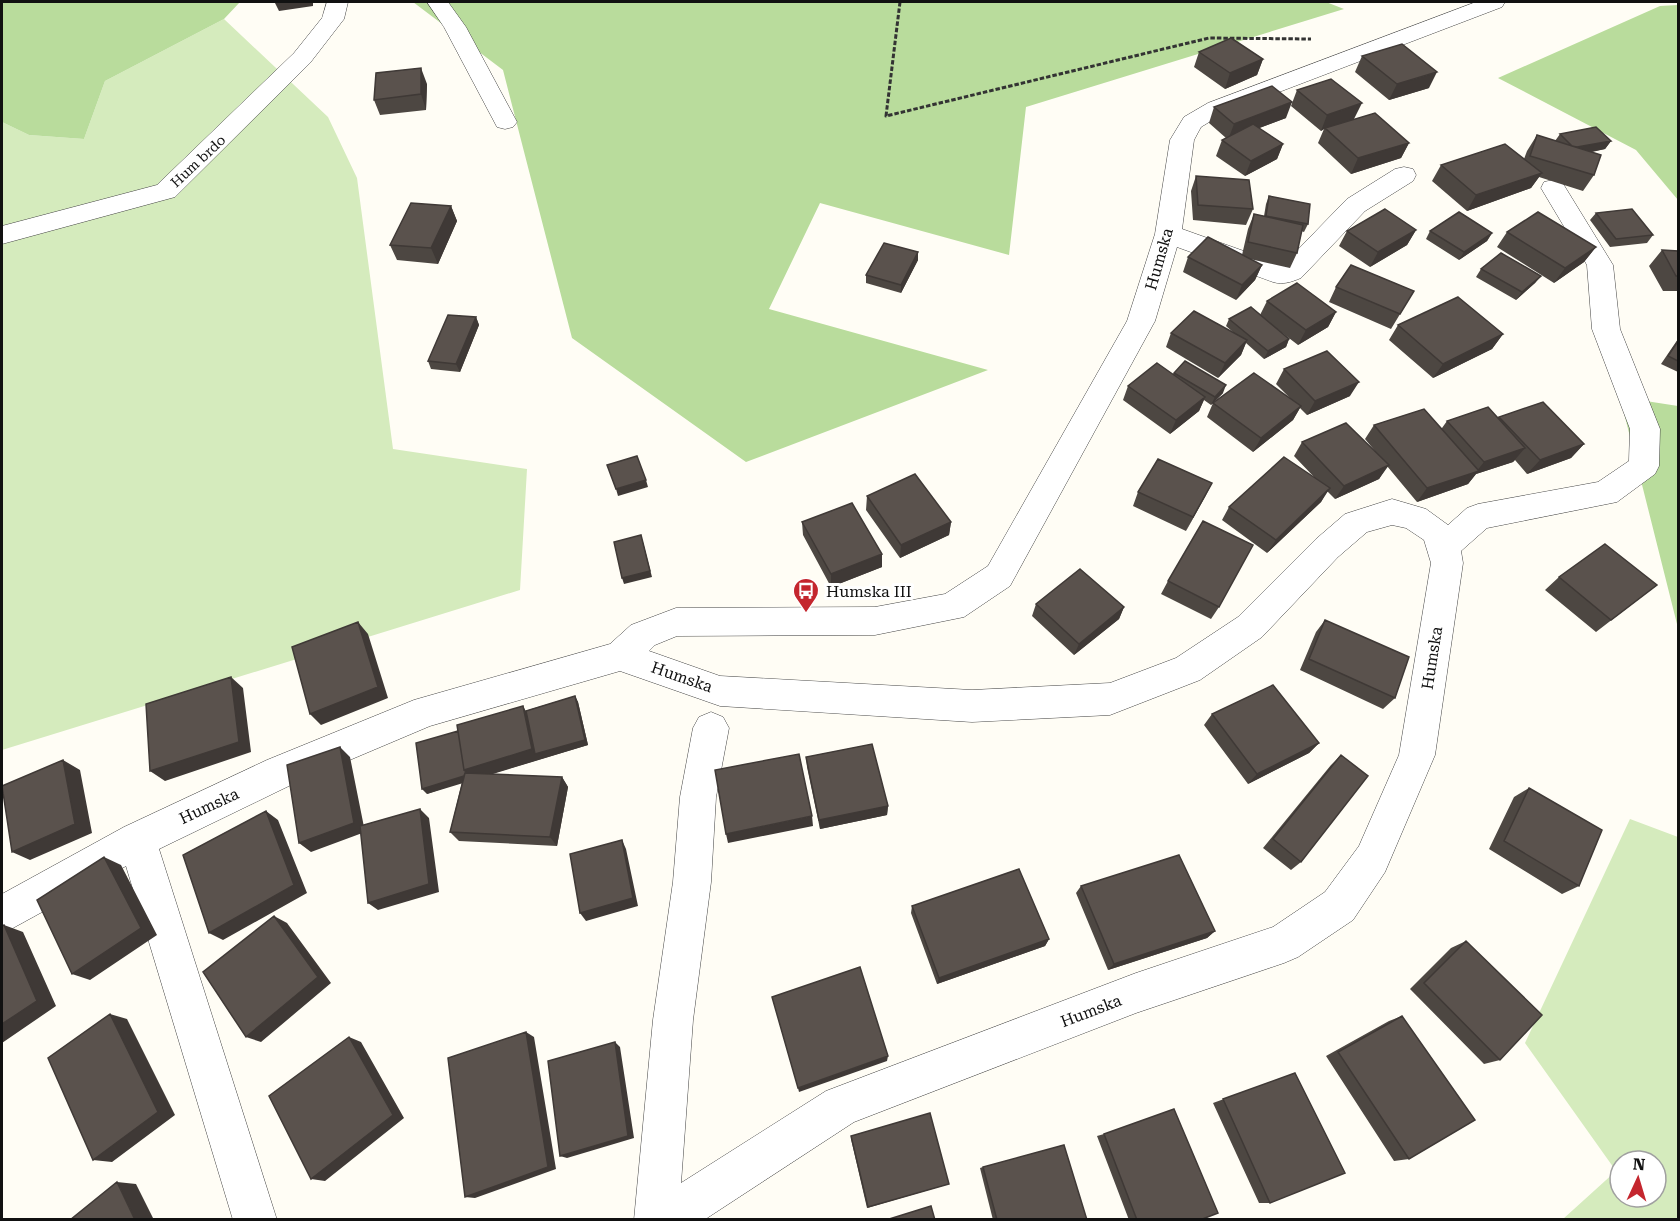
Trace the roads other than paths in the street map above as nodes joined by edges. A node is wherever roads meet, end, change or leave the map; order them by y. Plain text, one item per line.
1 (337, 2) edge
2 (437, 2) edge
3 (1494, 2) edge
4 (505, 122) dead end
5 (1404, 175) dead end
6 (1553, 188) dead end
7 (1168, 234) junction
8 (2, 235) edge
9 (1444, 547) junction
10 (620, 656) junction
11 (711, 728) dead end
12 (137, 840) junction
13 (2, 915) edge
14 (255, 1220) edge
15 (656, 1220) edge
16 (663, 1220) edge

1 - 8 street, Hum brdo
2 - 4 street
3 - 7 street, Humska
5 - 7 street
6 - 9 street
7 - 10 street, Humska
9 - 10 street, Humska
9 - 16 street, Humska
10 - 12 street, Humska
11 - 15 street
12 - 13 street, Humska
12 - 14 street

